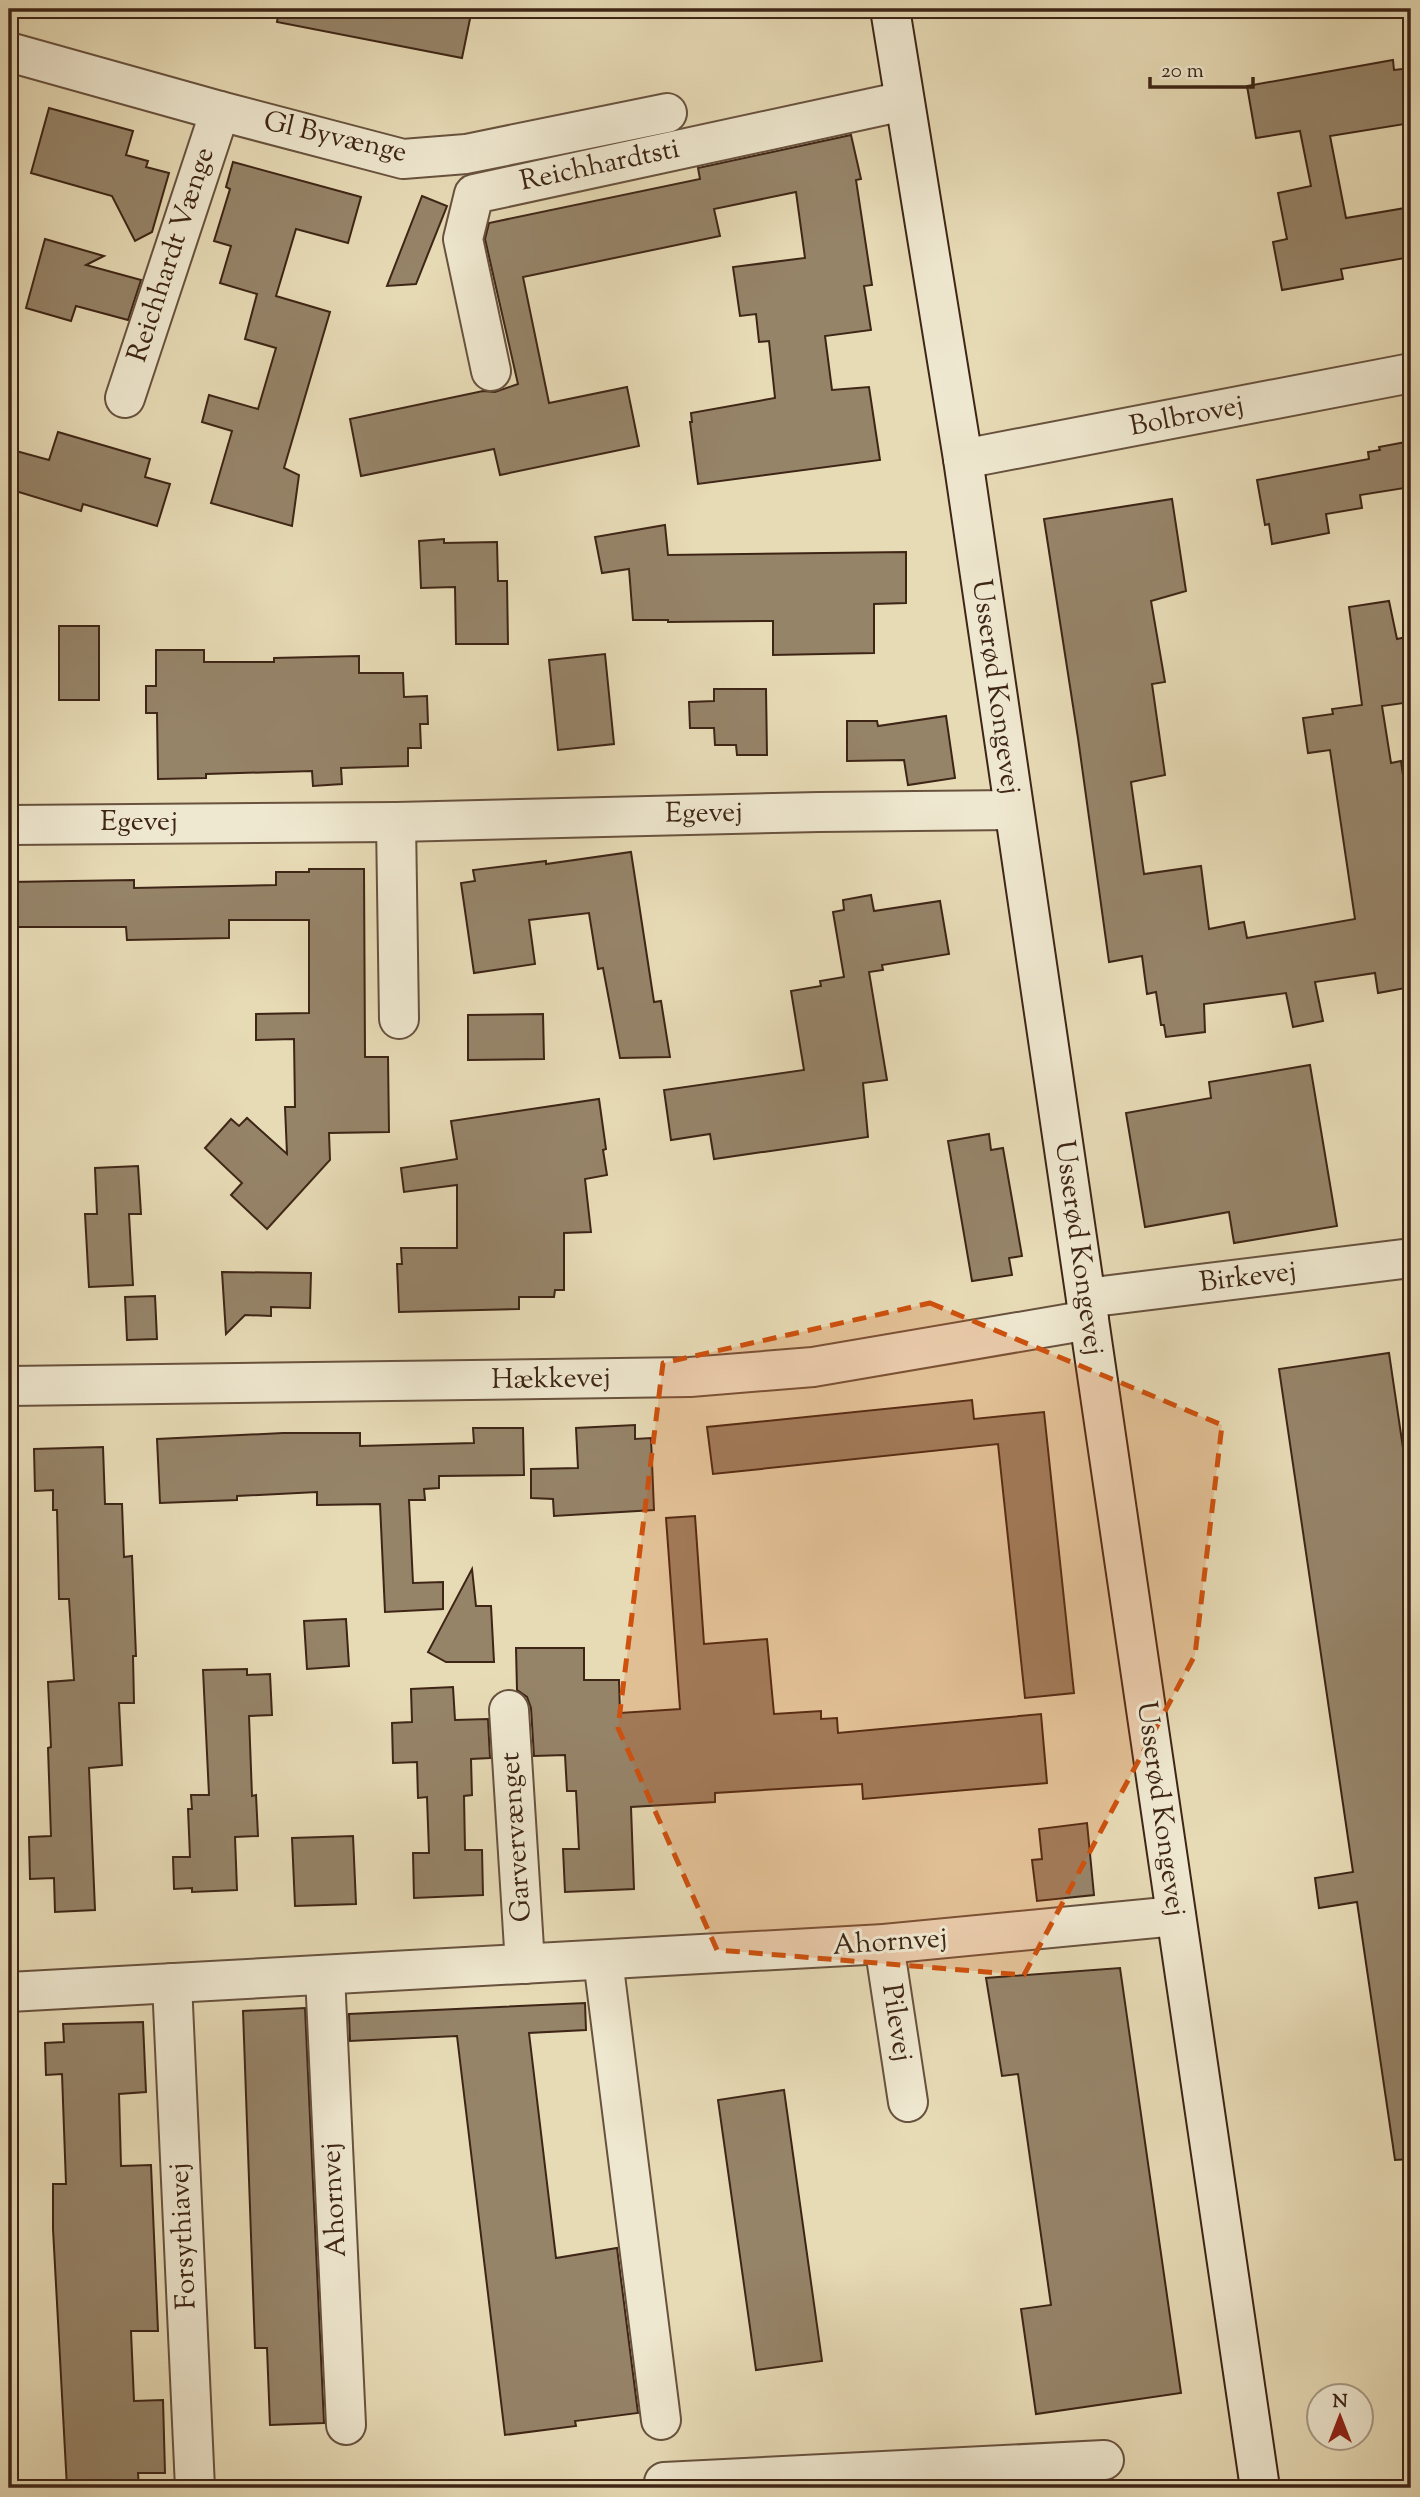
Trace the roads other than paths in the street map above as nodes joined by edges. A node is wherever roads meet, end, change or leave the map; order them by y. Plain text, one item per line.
1 (890, 9) edge
2 (9, 52) edge
3 (904, 101) junction
4 (220, 111) junction
5 (667, 113) dead end
6 (491, 371) dead end
7 (1411, 373) edge
8 (125, 398) dead end
9 (962, 459) junction
10 (1013, 810) junction
11 (396, 822) junction
12 (9, 825) edge
13 (399, 1019) dead end
14 (1411, 1258) edge
15 (1087, 1309) junction
16 (9, 1386) edge
17 (509, 1710) dead end
18 (1176, 1916) junction
19 (884, 1944) junction
20 (603, 1961) junction
21 (526, 1964) junction
22 (325, 1975) junction
23 (172, 1983) junction
24 (9, 1992) edge
25 (908, 2102) dead end
26 (661, 2420) dead end
27 (346, 2425) dead end
28 (1104, 2460) dead end
29 (195, 2488) edge
30 (664, 2488) edge
31 (1260, 2488) edge

1 - 3 street, Usserød Kongevej
2 - 4 street, Gl Byvænge
3 - 6 street, Reichhardtsti
3 - 9 street, Usserød Kongevej
4 - 5 street, Gl Byvænge
4 - 8 street, Reichhardt Vænge
7 - 9 street, Bolbrovej
9 - 10 street, Usserød Kongevej
10 - 11 street, Egevej
10 - 15 street, Usserød Kongevej
11 - 12 street, Egevej
11 - 13 street
14 - 15 street, Birkevej
15 - 16 street, Hækkevej
15 - 18 street, Usserød Kongevej
17 - 21 street, Garvervænget
18 - 19 street, Ahornvej
18 - 31 street, Usserød Kongevej
19 - 20 street, Ahornvej
19 - 25 street, Pilevej
20 - 21 street, Ahornvej
20 - 26 street
21 - 22 street, Ahornvej
22 - 23 street, Ahornvej
22 - 27 street, Ahornvej
23 - 24 street, Ahornvej
23 - 29 street, Forsythiavej
28 - 30 street

